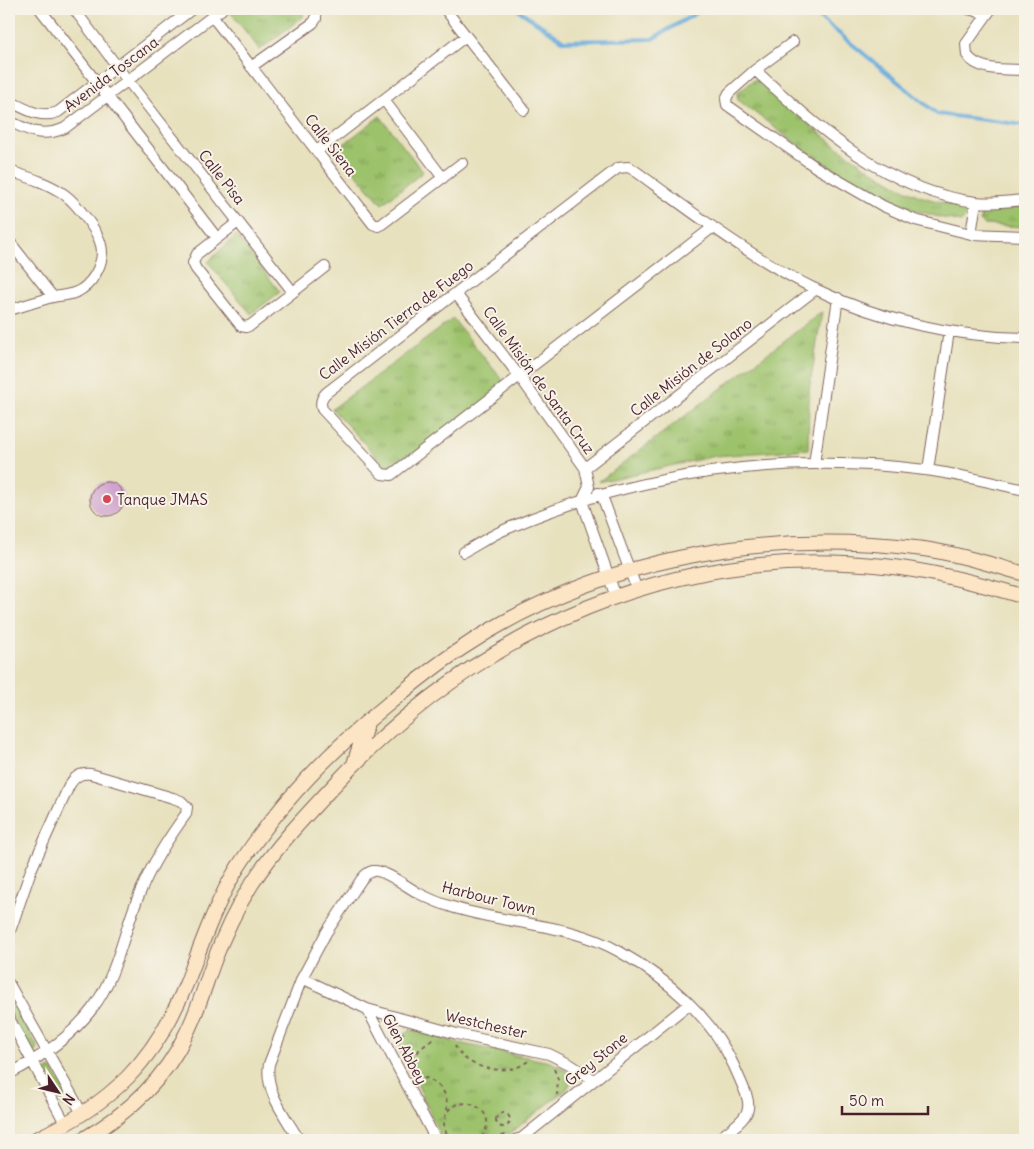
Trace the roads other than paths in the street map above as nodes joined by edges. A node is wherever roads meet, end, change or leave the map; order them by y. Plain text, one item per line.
1 (40, 9) edge
2 (74, 9) edge
3 (192, 9) edge
4 (222, 9) edge
5 (313, 9) edge
6 (445, 9) edge
7 (968, 9) edge
8 (989, 11) edge
9 (212, 16) junction
10 (466, 36) junction
11 (793, 42) dead end
12 (118, 67) junction
13 (251, 68) junction
14 (755, 70) junction
15 (1025, 70) edge
16 (128, 81) junction
17 (97, 83) junction
18 (107, 96) junction
19 (384, 100) junction
20 (9, 101) edge
21 (524, 110) dead end
22 (9, 121) edge
23 (317, 151) junction
24 (462, 163) dead end
25 (9, 171) edge
26 (443, 178) junction
27 (1025, 200) edge
28 (976, 202) junction
29 (238, 222) junction
30 (713, 227) junction
31 (971, 234) junction
32 (1025, 236) edge
33 (217, 238) junction
34 (9, 241) edge
35 (325, 267) dead end
36 (816, 289) junction
37 (293, 292) junction
38 (456, 294) junction
39 (53, 297) junction
40 (838, 298) junction
41 (9, 310) edge
42 (948, 331) junction
43 (1025, 338) edge
44 (520, 377) junction
45 (814, 464) junction
46 (585, 468) junction
47 (928, 470) junction
48 (589, 487) junction
49 (1025, 490) edge
50 (602, 496) junction
51 (582, 501) junction
52 (464, 552) dead end
53 (630, 571) junction
54 (1025, 574) edge
55 (609, 577) junction
56 (637, 590) junction
57 (1025, 596) edge
58 (616, 597) junction
59 (368, 720) junction
60 (354, 765) junction
61 (9, 934) edge
62 (302, 978) junction
63 (9, 984) edge
64 (689, 1004) junction
65 (367, 1009) junction
66 (9, 1018) edge
67 (47, 1051) junction
68 (31, 1063) junction
69 (9, 1074) edge
70 (594, 1080) junction
71 (83, 1115) junction
72 (66, 1125) junction
73 (518, 1138) edge
74 (34, 1140) edge
75 (82, 1140) edge
76 (298, 1140) edge
77 (436, 1140) edge
78 (717, 1140) edge

1 - 17 street
2 - 12 street, Calle Pisa
3 - 12 street, Avenida Toscana
4 - 9 street, Avenida Toscana
5 - 13 street
6 - 10 street
7 - 8 street
8 - 15 street
9 - 13 street, Calle Siena
9 - 16 street, Avenida Toscana
10 - 19 street
10 - 21 street
11 - 14 street
12 - 16 street, Calle Pisa
12 - 17 street, Avenida Toscana
13 - 23 street, Calle Siena
14 - 28 street
14 - 31 street
16 - 18 street, Avenida Toscana
16 - 29 street, Calle Pisa
17 - 18 street
17 - 20 street, Avenida Toscana
18 - 22 street, Avenida Toscana
18 - 33 street
19 - 23 street
19 - 26 street
23 - 26 street, Calle Siena
24 - 26 street, Calle Siena
25 - 39 street
27 - 28 street
28 - 31 street
29 - 33 street
29 - 37 street, Calle Pisa
30 - 36 street, Calle Misión Tierra de Fuego
30 - 38 street, Calle Misión Tierra de Fuego
30 - 44 street, Calle Misión Tierra de Fuego
31 - 32 street
33 - 37 street
34 - 39 street
35 - 37 street
36 - 40 street, Calle Misión Tierra de Fuego
36 - 46 street, Calle Misión de Solano
38 - 44 street, Calle Misión de Santa Cruz
38 - 44 street, Calle Misión Tierra de Fuego
39 - 41 street
40 - 42 street, Calle Misión Tierra de Fuego
40 - 45 street
42 - 43 street, Calle Misión Tierra de Fuego
42 - 47 street
44 - 46 street, Calle Misión de Santa Cruz
45 - 47 street
45 - 50 street
46 - 48 street, Calle Misión de Santa Cruz
47 - 49 street
48 - 50 street
48 - 51 street
50 - 51 street
50 - 53 street
51 - 52 street
51 - 55 street
53 - 54 main road
53 - 55 main road
53 - 56 street
55 - 58 street
55 - 59 main road
56 - 57 main road
56 - 58 main road
58 - 60 main road
59 - 60 main road
59 - 71 main road
60 - 75 main road
61 - 67 street
62 - 64 street, Harbour Town
62 - 65 street, Glen Abbey
62 - 76 street, Harbour Town
63 - 67 street
64 - 70 street, Grey Stone
64 - 78 street, Harbour Town
65 - 70 street, Westchester
65 - 77 street, Glen Abbey
66 - 68 street
67 - 68 street
67 - 71 street
68 - 69 street
68 - 72 street
70 - 73 street, Grey Stone
71 - 72 main road
72 - 74 main road

